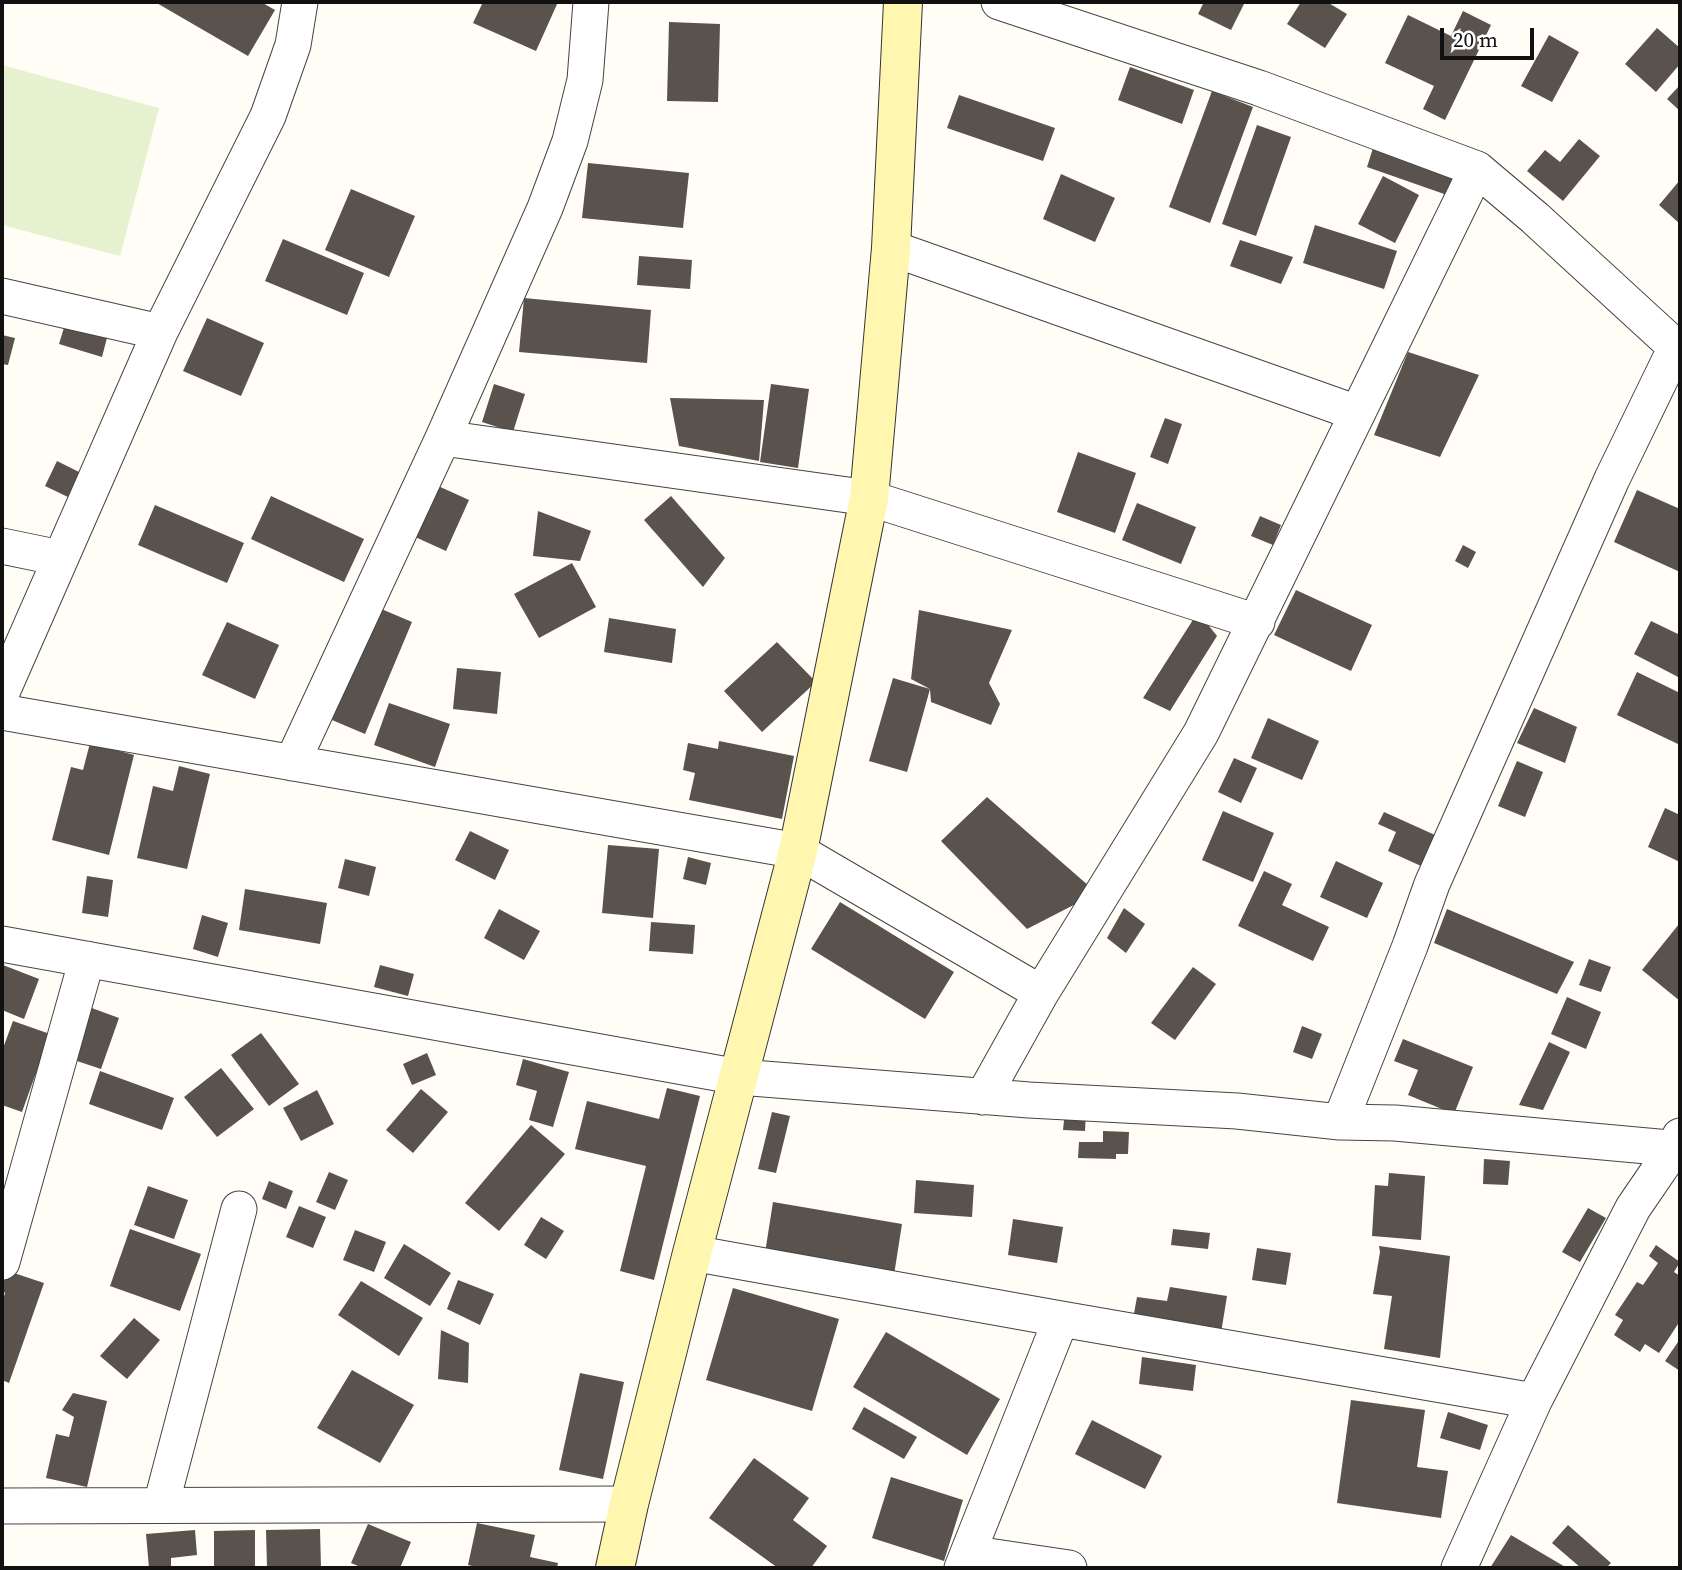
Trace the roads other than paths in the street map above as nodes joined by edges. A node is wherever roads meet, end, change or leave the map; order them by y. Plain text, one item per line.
1 (300, 2) edge
2 (590, 2) edge
3 (903, 2) edge
4 (999, 2) edge
5 (1477, 169) junction
6 (891, 248) junction
7 (2, 296) edge
8 (160, 332) junction
9 (1678, 349) edge
10 (1357, 413) junction
11 (443, 438) junction
12 (869, 498) junction
13 (2, 546) edge
14 (60, 558) junction
15 (1257, 622) junction
16 (2, 692) edge
17 (2, 712) edge
18 (292, 763) junction
19 (798, 851) junction
20 (2, 944) edge
21 (87, 960) junction
22 (1041, 992) junction
23 (738, 1077) junction
24 (983, 1097) junction
25 (1340, 1122) junction
26 (1678, 1144) edge
27 (239, 1209) dead end
28 (692, 1253) junction
29 (2, 1262) edge
30 (1061, 1320) junction
31 (1534, 1401) junction
32 (629, 1504) junction
33 (161, 1505) junction
34 (2, 1506) edge
35 (965, 1560) edge
36 (615, 1568) edge
37 (1069, 1568) edge
38 (1459, 1568) edge

1 - 8 street
2 - 11 street
3 - 6 street
4 - 5 street
5 - 9 street
5 - 10 street
6 - 10 street
6 - 12 street
7 - 8 street
8 - 14 street
9 - 25 street
10 - 15 street
11 - 12 street
11 - 18 street
12 - 15 street
12 - 19 street
13 - 14 street
14 - 16 street
15 - 22 street
17 - 18 street
18 - 19 street
19 - 22 street
19 - 23 street
20 - 21 street
21 - 23 street
21 - 29 street
22 - 24 street
23 - 24 street
23 - 28 street
24 - 25 street
25 - 26 street
26 - 31 street
27 - 33 street
28 - 30 street
28 - 32 street
30 - 31 street
30 - 35 street
31 - 38 street
32 - 33 street
32 - 36 street
33 - 34 street
35 - 37 street

